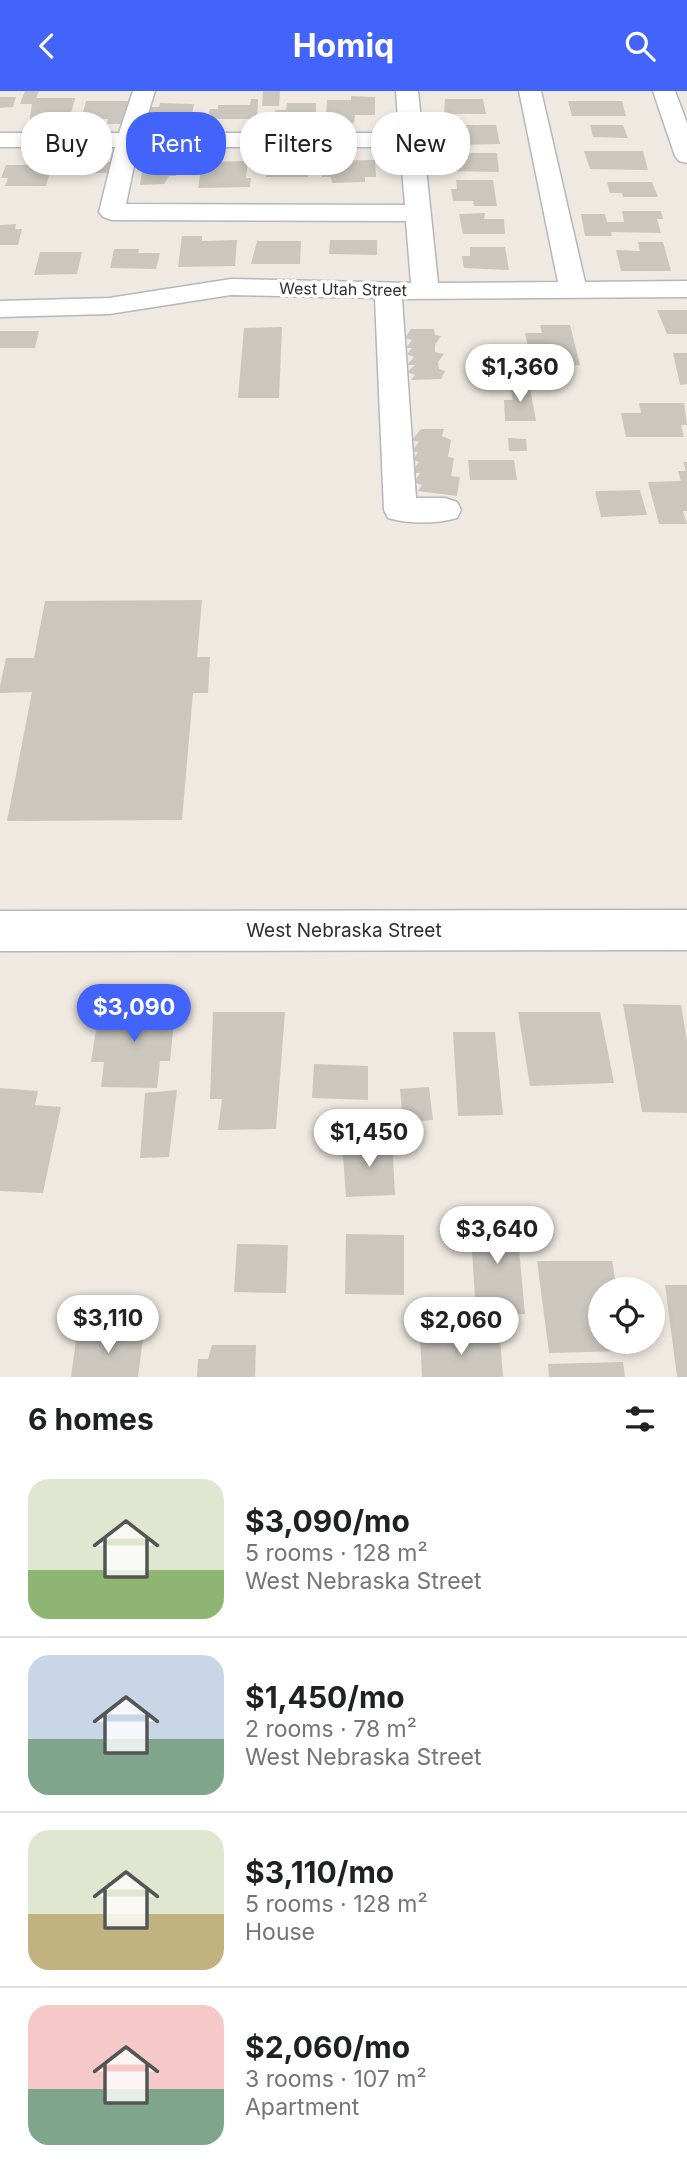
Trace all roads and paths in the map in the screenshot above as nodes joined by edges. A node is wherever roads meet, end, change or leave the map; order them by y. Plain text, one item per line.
1 (144, 91) edge
2 (407, 91) edge
3 (530, 91) edge
4 (664, 91) edge
5 (137, 112) edge
6 (409, 112) edge
7 (0, 140) edge
8 (126, 140) edge
9 (226, 140) edge
10 (371, 140) edge
11 (685, 145) edge
12 (126, 149) edge
13 (414, 175) edge
14 (418, 213) junction
15 (687, 289) edge
16 (388, 290) junction
17 (573, 290) junction
18 (425, 291) junction
19 (0, 309) edge
20 (445, 510) dead end
21 (687, 930) edge
22 (0, 931) edge

1 - 5 street
2 - 6 street
3 - 17 street
4 - 11 street
7 - 8 street
9 - 10 street
12 - 14 street
13 - 14 street
14 - 18 street
15 - 17 street, West Utah Street
16 - 18 street, West Utah Street
16 - 19 street, West Utah Street
16 - 20 street
17 - 18 street, West Utah Street
21 - 22 street, West Nebraska Street

